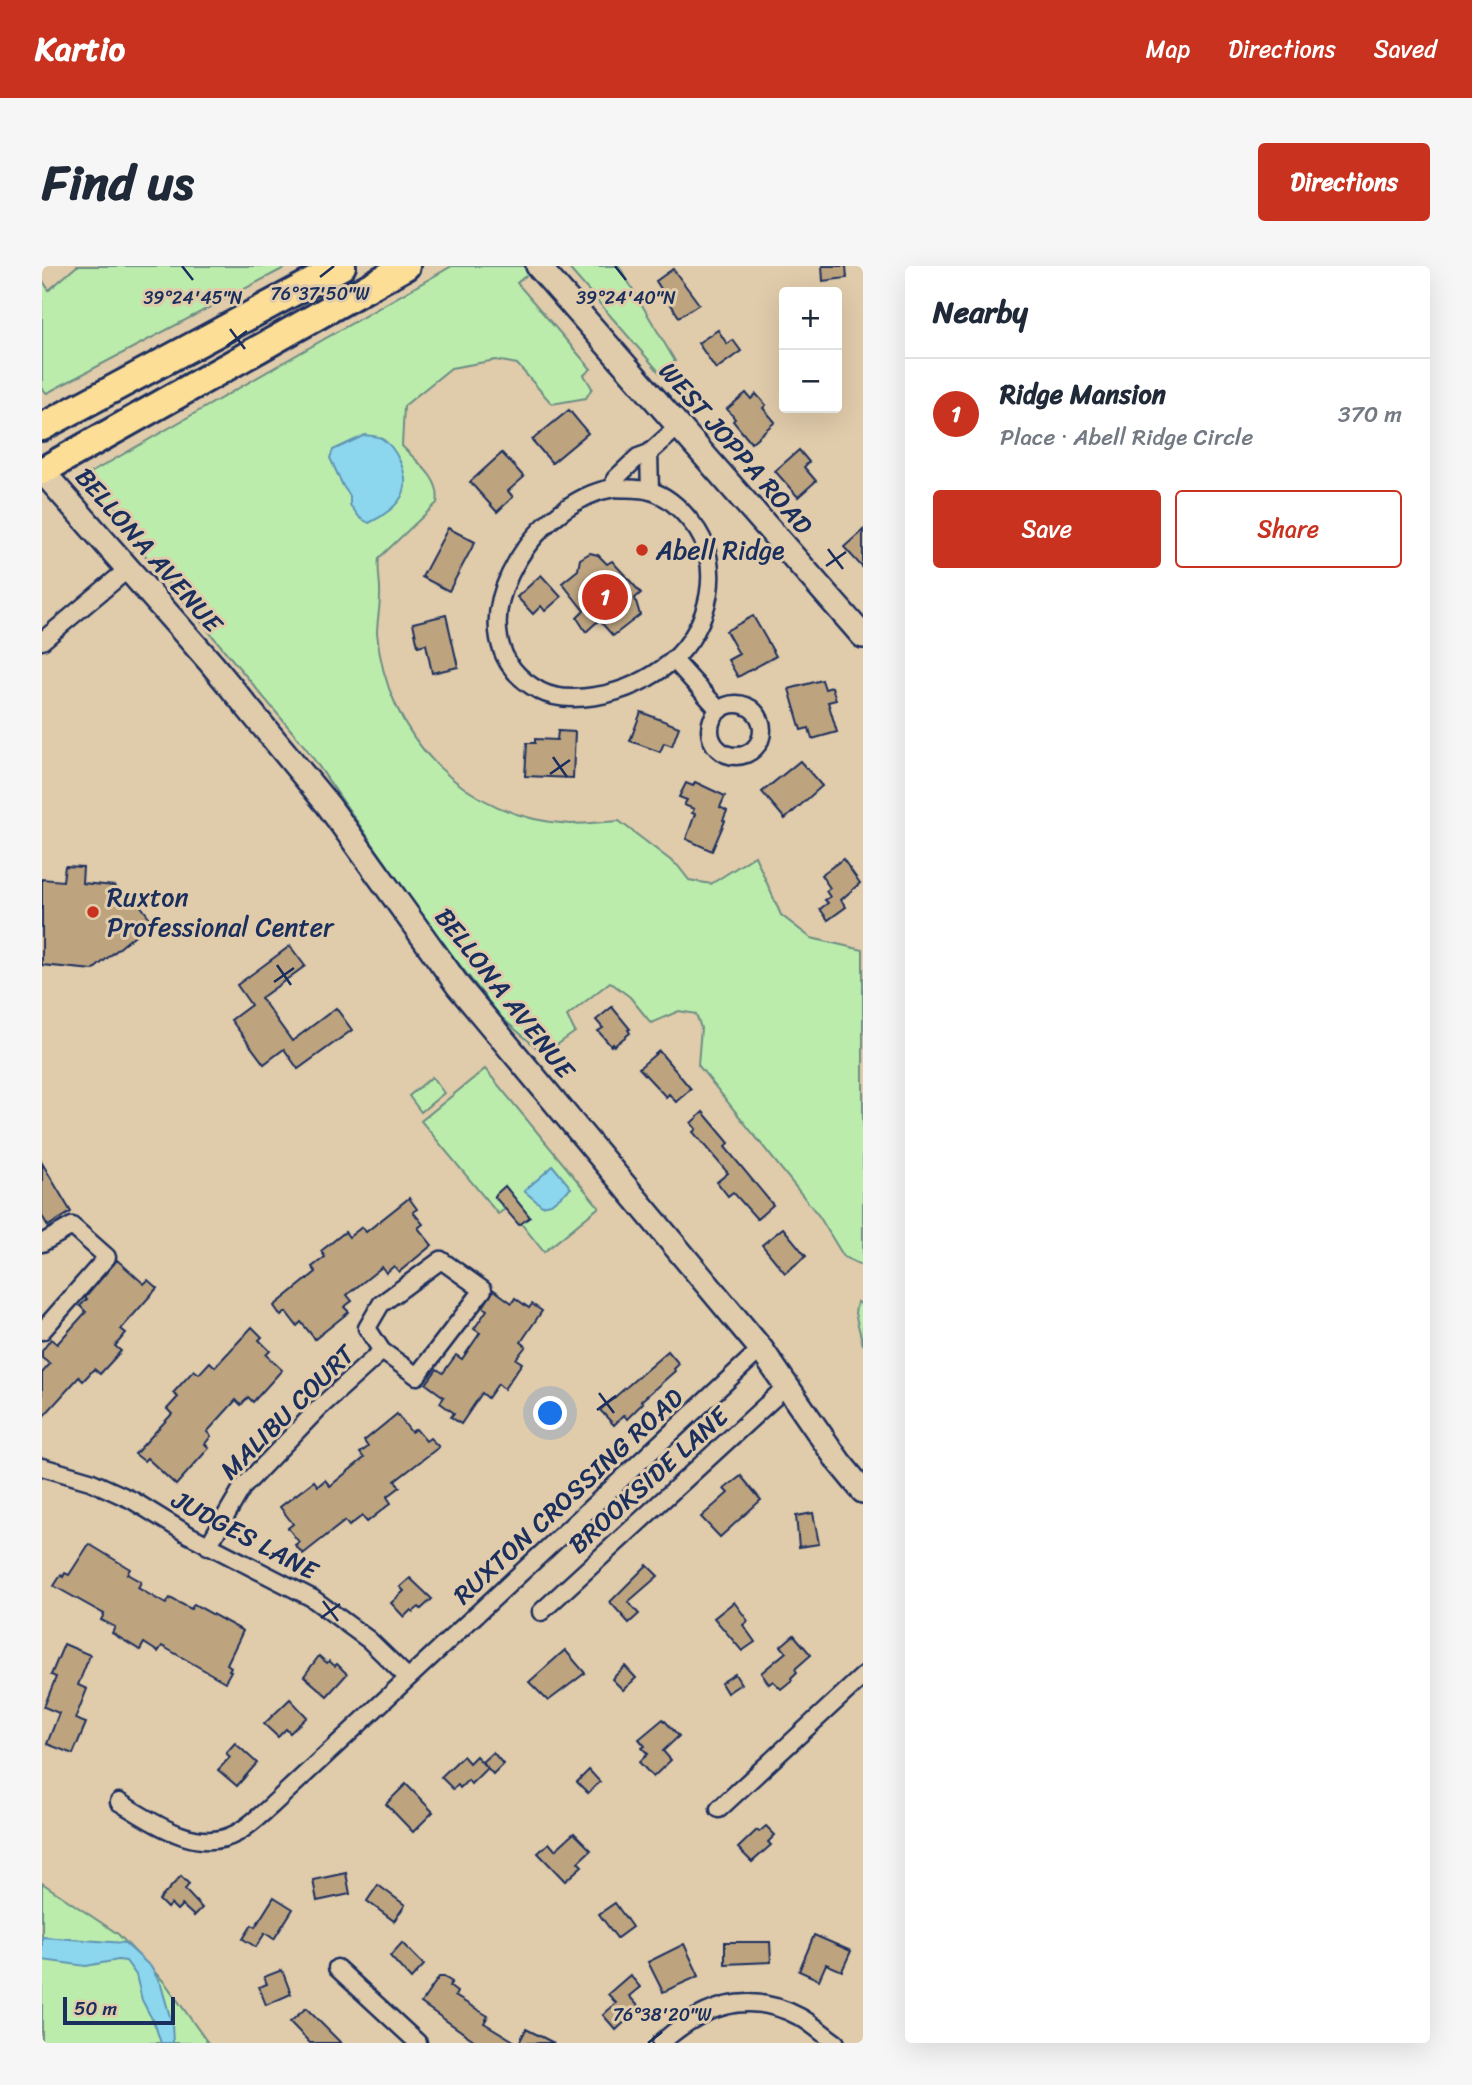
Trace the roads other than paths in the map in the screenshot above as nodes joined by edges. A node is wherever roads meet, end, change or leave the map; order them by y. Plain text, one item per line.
1 (342, 266) edge
2 (406, 266) edge
3 (542, 270) edge
4 (679, 426) junction
5 (42, 427) edge
6 (649, 453) junction
7 (42, 471) edge
8 (614, 488) junction
9 (650, 491) junction
10 (128, 569) junction
11 (860, 627) edge
12 (42, 641) edge
13 (674, 660) junction
14 (719, 710) dead end
15 (42, 1243) edge
16 (42, 1331) edge
17 (761, 1349) junction
18 (383, 1351) junction
19 (788, 1385) junction
20 (42, 1466) edge
21 (863, 1491) edge
22 (208, 1546) junction
23 (541, 1612) dead end
24 (863, 1676) edge
25 (407, 1677) junction
26 (119, 1802) dead end
27 (719, 1809) dead end
28 (337, 1968) dead end
29 (418, 2043) edge
30 (661, 2043) edge
31 (836, 2043) edge

1 - 5 main road
2 - 7 main road
3 - 4 street, WEST JOPPA ROAD
4 - 6 street
4 - 11 street, WEST JOPPA ROAD
6 - 8 street
6 - 9 street
7 - 10 street, BELLONA AVENUE
8 - 9 street
8 - 13 street
9 - 13 street
10 - 12 street
10 - 17 street, BELLONA AVENUE
13 - 14 street
15 - 16 street
17 - 19 street, BELLONA AVENUE
17 - 25 street, RUXTON CROSSING ROAD
18 - 18 street, MALIBU COURT
18 - 22 street, MALIBU COURT
19 - 21 street, BELLONA AVENUE
19 - 23 street, BROOKSIDE LANE
20 - 22 street, JUDGES LANE
22 - 25 street, JUDGES LANE
24 - 27 street
25 - 26 street, RUXTON CROSSING ROAD
28 - 29 street
30 - 31 street

